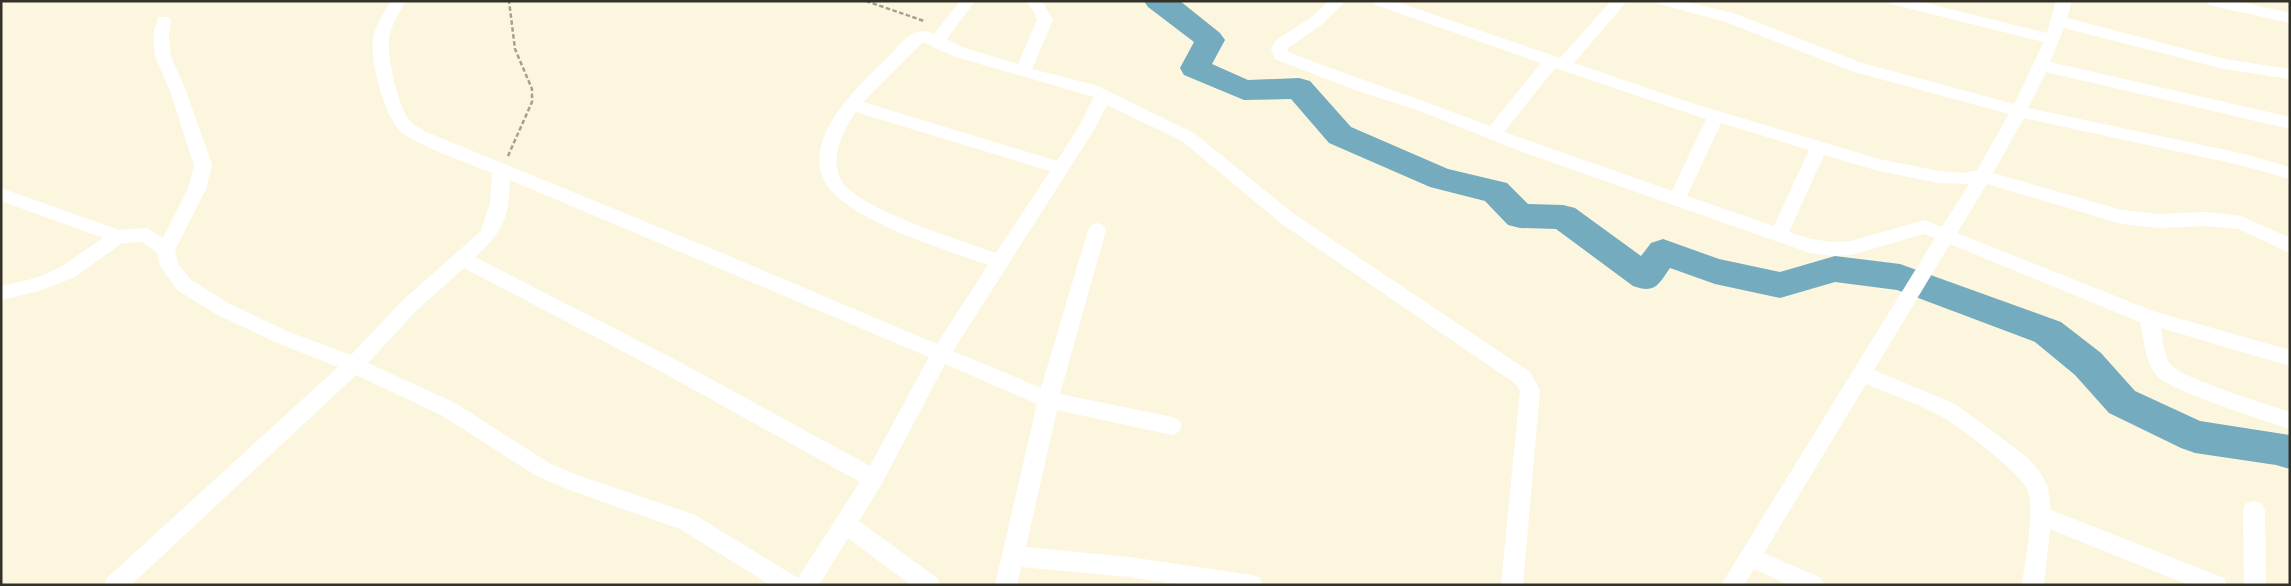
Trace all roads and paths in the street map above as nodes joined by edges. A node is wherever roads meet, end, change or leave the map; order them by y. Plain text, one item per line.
1 (399, 1) edge
2 (509, 1) edge
3 (866, 1) edge
4 (968, 1) edge
5 (1032, 1) edge
6 (1339, 1) edge
7 (1378, 1) edge
8 (1620, 1) edge
9 (1664, 1) edge
10 (1896, 1) edge
11 (2064, 1) edge
12 (2213, 1) edge
13 (2290, 18) edge
14 (163, 21) dead end
15 (2058, 21) junction
16 (941, 37) junction
17 (2054, 40) junction
18 (1558, 62) junction
19 (2040, 65) junction
20 (1023, 72) junction
21 (2290, 74) edge
22 (1103, 95) junction
23 (853, 105) junction
24 (2018, 111) junction
25 (1716, 116) junction
26 (2290, 123) edge
27 (1494, 133) junction
28 (1819, 146) junction
29 (1061, 168) junction
30 (501, 170) junction
31 (2290, 173) edge
32 (1981, 176) junction
33 (1, 194) edge
34 (1676, 200) junction
35 (1097, 230) dead end
36 (1780, 235) junction
37 (1946, 236) junction
38 (118, 237) junction
39 (2290, 246) edge
40 (166, 250) junction
41 (461, 258) junction
42 (1000, 262) junction
43 (1, 293) edge
44 (2149, 318) junction
45 (940, 355) junction
46 (2290, 358) edge
47 (354, 365) junction
48 (1861, 373) junction
49 (1048, 400) junction
50 (2290, 421) edge
51 (1172, 426) dead end
52 (874, 479) junction
53 (2254, 510) dead end
54 (2039, 515) junction
55 (847, 524) junction
56 (1014, 556) junction
57 (1749, 557) junction
58 (115, 585) edge
59 (790, 585) edge
60 (806, 585) edge
61 (928, 585) edge
62 (1006, 585) edge
63 (1252, 585) edge
64 (1512, 585) edge
65 (1732, 585) edge
66 (1813, 585) edge
67 (2032, 585) edge
68 (2216, 585) edge
69 (2255, 585) edge

1 - 30 street
2 - 30 path
3 - 16 path
4 - 16 street
5 - 20 street
6 - 27 street
7 - 18 street
8 - 18 street
9 - 24 street
10 - 17 street
11 - 15 street
12 - 13 street
14 - 40 street
15 - 17 street
15 - 21 street
16 - 20 street
16 - 23 street
17 - 19 street
18 - 25 street
18 - 27 street
19 - 24 street
19 - 26 street
20 - 22 street
22 - 29 street
22 - 64 street
23 - 29 street
23 - 42 street
24 - 31 street
24 - 32 street
25 - 28 street
25 - 34 street
27 - 34 street
28 - 32 street
28 - 36 street
29 - 42 street
30 - 41 street
30 - 45 street
32 - 37 street
32 - 39 street
33 - 38 street
34 - 36 street
35 - 49 street
36 - 37 street
37 - 44 street
37 - 48 street
38 - 40 street
38 - 43 street
40 - 47 street
41 - 47 street
41 - 52 street
42 - 45 street
44 - 46 street
44 - 50 street
45 - 49 street
45 - 52 street
47 - 58 street
47 - 59 street
48 - 54 street
48 - 57 street
49 - 51 street
49 - 56 street
52 - 55 street
53 - 69 street
54 - 67 street
54 - 68 street
55 - 60 street
55 - 61 street
56 - 62 street
56 - 63 street
57 - 65 street
57 - 66 street

